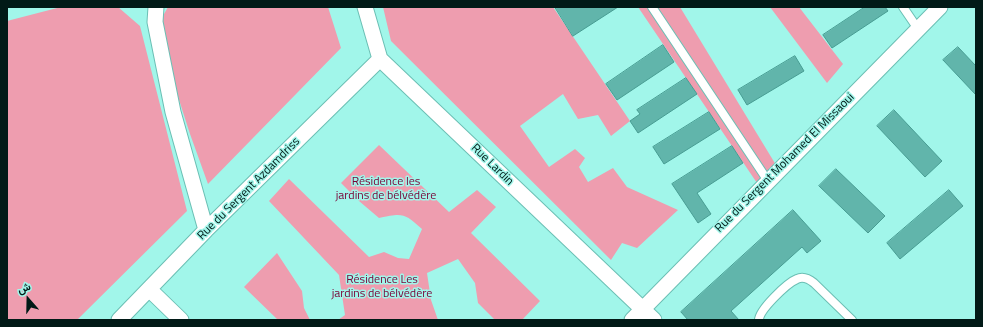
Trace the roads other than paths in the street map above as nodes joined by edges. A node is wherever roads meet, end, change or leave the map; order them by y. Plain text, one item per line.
1 (156, 7) edge
2 (365, 7) edge
3 (652, 7) edge
4 (903, 7) edge
5 (940, 7) edge
6 (918, 29) junction
7 (380, 59) junction
8 (768, 181) junction
9 (206, 230) junction
10 (149, 289) junction
11 (642, 309) junction
12 (119, 320) edge
13 (181, 320) edge
14 (632, 320) edge
15 (654, 320) edge
16 (759, 320) edge
17 (852, 320) edge

1 - 9 street
2 - 7 street
3 - 8 lane
4 - 6 lane
5 - 6 street, Rue du Sergent Mohamed El Missaoui
6 - 8 street, Rue du Sergent Mohamed El Missaoui
7 - 9 street, Rue du Sergent Azdamdriss
7 - 11 street, Rue Lardin
8 - 11 street, Rue du Sergent Mohamed El Missaoui
9 - 10 street, Rue du Sergent Azdamdriss
10 - 12 street, Rue du Sergent Azdamdriss
10 - 13 street
11 - 14 street, Rue du Sergent Mohamed El Missaoui
11 - 15 street, Rue Lardin
16 - 17 lane

